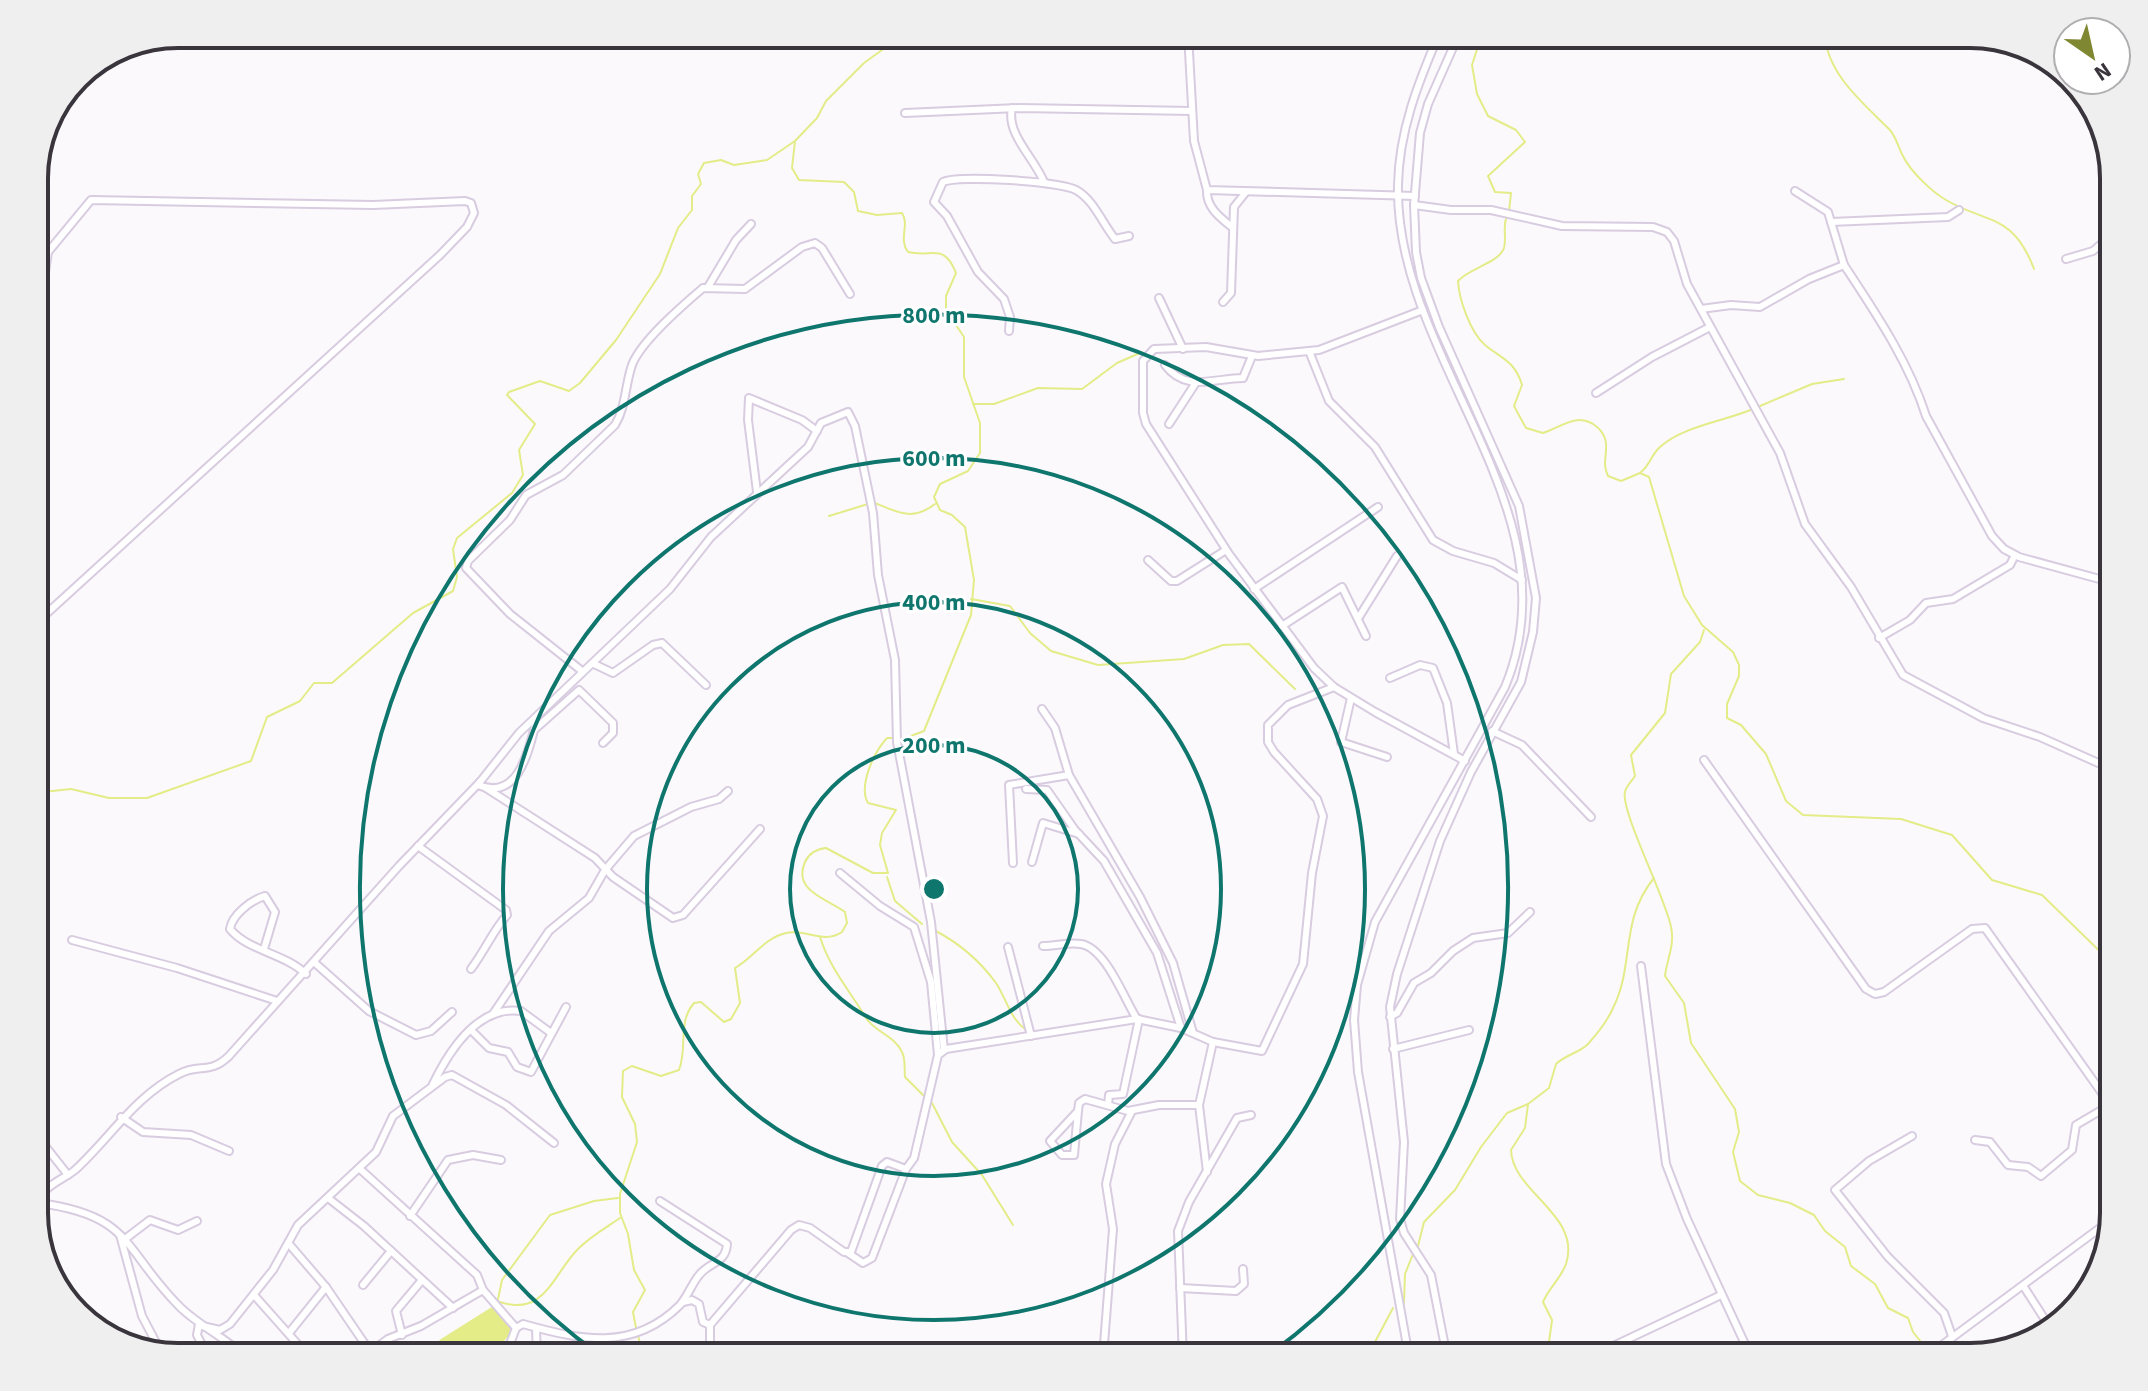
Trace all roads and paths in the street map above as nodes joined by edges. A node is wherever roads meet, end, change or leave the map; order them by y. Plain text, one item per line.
1 (1189, 48) edge
2 (1433, 48) edge
3 (1453, 48) edge
4 (1012, 108) junction
5 (1192, 111) junction
6 (905, 113) dead end
7 (1044, 182) junction
8 (1207, 190) junction
9 (1795, 191) dead end
10 (1246, 192) junction
11 (1398, 195) junction
12 (1415, 196) junction
13 (1414, 205) junction
14 (1959, 210) dead end
15 (1831, 222) junction
16 (751, 224) dead end
17 (1234, 228) junction
18 (1129, 236) dead end
19 (2100, 245) edge
20 (48, 252) edge
21 (2066, 259) dead end
22 (1844, 265) junction
23 (708, 287) junction
24 (850, 294) dead end
25 (1159, 298) dead end
26 (1223, 302) dead end
27 (1701, 309) junction
28 (1423, 310) junction
29 (1710, 327) junction
30 (1009, 331) dead end
31 (1183, 349) junction
32 (1309, 351) junction
33 (1252, 356) junction
34 (1165, 365) dead end
35 (1195, 384) junction
36 (1596, 393) dead end
37 (1169, 424) dead end
38 (817, 431) junction
39 (757, 492) junction
40 (1378, 507) dead end
41 (1226, 550) junction
42 (2015, 555) junction
43 (1397, 556) dead end
44 (1148, 560) dead end
45 (2100, 579) edge
46 (1522, 580) junction
47 (1254, 589) junction
48 (48, 612) edge
49 (1359, 617) junction
50 (1282, 626) junction
51 (1366, 636) dead end
52 (1879, 638) junction
53 (594, 664) junction
54 (582, 671) junction
55 (1390, 678) dead end
56 (706, 685) dead end
57 (1334, 687) junction
58 (1351, 698) junction
59 (1042, 709) dead end
60 (537, 716) junction
61 (534, 730) junction
62 (1492, 731) junction
63 (603, 743) dead end
64 (1454, 754) junction
65 (1387, 757) dead end
66 (1704, 760) dead end
67 (1465, 761) junction
68 (2100, 764) edge
69 (1069, 775) junction
70 (480, 782) junction
71 (486, 788) junction
72 (1026, 789) dead end
73 (728, 791) dead end
74 (1591, 817) dead end
75 (760, 829) dead end
76 (1079, 834) junction
77 (418, 846) junction
78 (1032, 862) dead end
79 (1013, 863) dead end
80 (605, 870) junction
81 (840, 873) dead end
82 (1530, 912) dead end
83 (72, 940) dead end
84 (1043, 946) dead end
85 (1008, 947) dead end
86 (264, 949) junction
87 (315, 963) junction
88 (1641, 966) dead end
89 (471, 969) dead end
90 (306, 974) junction
91 (1394, 987) junction
92 (1407, 995) junction
93 (277, 1001) junction
94 (566, 1007) dead end
95 (452, 1012) dead end
96 (493, 1014) junction
97 (1390, 1017) junction
98 (1138, 1019) junction
99 (1181, 1028) junction
100 (471, 1030) junction
101 (1469, 1030) dead end
102 (551, 1033) junction
103 (1193, 1033) junction
104 (1031, 1036) junction
105 (1213, 1042) junction
106 (1393, 1049) junction
107 (941, 1052) junction
108 (445, 1061) junction
109 (452, 1075) junction
110 (431, 1088) junction
111 (2100, 1091) edge
112 (1108, 1105) junction
113 (1199, 1105) junction
114 (1078, 1111) junction
115 (1132, 1111) junction
116 (2100, 1114) edge
117 (1251, 1115) dead end
118 (121, 1117) junction
119 (1912, 1136) dead end
120 (1975, 1140) dead end
121 (554, 1143) dead end
122 (48, 1150) edge
123 (229, 1151) dead end
124 (501, 1160) dead end
125 (360, 1169) junction
126 (906, 1169) junction
127 (1207, 1172) junction
128 (68, 1175) junction
129 (48, 1189) edge
130 (328, 1198) junction
131 (660, 1201) dead end
132 (48, 1206) edge
133 (410, 1216) junction
134 (197, 1221) dead end
135 (2099, 1228) edge
136 (123, 1237) junction
137 (289, 1244) junction
138 (391, 1251) junction
139 (848, 1253) junction
140 (1243, 1269) dead end
141 (422, 1280) junction
142 (363, 1285) dead end
143 (326, 1287) junction
144 (2024, 1287) junction
145 (1180, 1288) junction
146 (483, 1290) junction
147 (254, 1295) junction
148 (1721, 1295) junction
149 (683, 1302) junction
150 (453, 1308) junction
151 (2045, 1319) edge
152 (200, 1325) junction
153 (710, 1325) junction
154 (516, 1328) junction
155 (536, 1328) junction
156 (289, 1333) junction
157 (402, 1335) junction
158 (1952, 1336) junction
159 (155, 1341) edge
160 (201, 1343) edge
161 (228, 1343) edge
162 (297, 1343) edge
163 (360, 1343) edge
164 (388, 1343) edge
165 (510, 1343) edge
166 (537, 1343) edge
167 (710, 1343) edge
168 (1104, 1343) edge
169 (1183, 1343) edge
170 (1406, 1343) edge
171 (1444, 1343) edge
172 (1620, 1343) edge
173 (1744, 1343) edge
174 (1943, 1343) edge

1 - 5 street
2 - 11 street
3 - 12 street
4 - 5 street
4 - 6 street
4 - 7 street
5 - 8 street
7 - 18 street
7 - 30 street
8 - 10 street
8 - 17 street
9 - 15 street
10 - 11 street
10 - 17 street
11 - 12 street
11 - 28 street
12 - 13 street
13 - 27 street
13 - 62 street
14 - 15 street
15 - 22 street
16 - 23 street
17 - 26 street
19 - 21 street
20 - 48 street
22 - 27 street
22 - 42 street
23 - 24 street
23 - 54 street
25 - 31 street
27 - 29 street
28 - 32 street
28 - 46 street
29 - 36 street
29 - 52 street
31 - 33 street
31 - 41 street
32 - 33 street
32 - 46 street
33 - 35 street
34 - 35 street
35 - 37 street
38 - 39 street
38 - 39 street
38 - 107 street
39 - 53 street
40 - 47 street
41 - 44 street
41 - 47 street
42 - 45 street
42 - 52 street
43 - 49 street
46 - 67 street
47 - 50 street
49 - 50 street
49 - 51 street
50 - 57 street
52 - 68 street
53 - 54 street
53 - 56 street
54 - 60 street
55 - 64 street
57 - 58 street
57 - 105 street
58 - 64 street
58 - 65 street
59 - 69 street
60 - 61 street
60 - 70 street
61 - 63 street
61 - 71 street
62 - 74 street
62 - 91 street
64 - 67 street
66 - 111 street
67 - 170 street
69 - 79 street
69 - 103 street
70 - 71 street
70 - 77 street
71 - 80 street
72 - 76 street
73 - 80 street
75 - 80 street
76 - 78 street
76 - 99 street
77 - 87 street
77 - 89 street
80 - 96 street
81 - 107 street
82 - 92 street
83 - 93 street
84 - 98 street
85 - 104 street
86 - 86 street
86 - 90 street
87 - 90 street
87 - 95 street
88 - 148 street
90 - 93 street
91 - 92 street
91 - 97 street
92 - 97 street
93 - 118 street
94 - 102 street
96 - 100 street
96 - 102 street
97 - 106 street
98 - 99 street
98 - 104 street
98 - 112 street
99 - 103 street
100 - 102 street
100 - 108 street
101 - 106 street
103 - 105 street
104 - 107 street
105 - 113 street
106 - 171 street
107 - 126 street
108 - 109 street
108 - 110 street
109 - 110 street
109 - 121 street
110 - 125 street
112 - 114 street
112 - 115 street
113 - 115 street
113 - 127 street
114 - 114 street
115 - 168 street
116 - 120 street
117 - 127 street
118 - 123 street
118 - 128 street
119 - 158 street
122 - 128 street
124 - 133 street
125 - 130 street
125 - 133 street
126 - 139 street
126 - 139 street
127 - 145 street
128 - 129 street
130 - 137 street
130 - 138 street
131 - 149 street
132 - 136 street
133 - 146 street
134 - 136 street
135 - 144 street
136 - 152 street
136 - 159 street
137 - 143 street
137 - 147 street
138 - 141 street
138 - 142 street
139 - 153 street
140 - 145 street
141 - 150 street
141 - 157 street
143 - 156 street
143 - 163 street
144 - 151 street
144 - 158 street
145 - 169 street
146 - 150 street
146 - 154 street
147 - 152 street
147 - 156 street
148 - 172 street
148 - 173 street
149 - 153 street
149 - 155 street
150 - 157 street
152 - 160 street
152 - 161 street
153 - 167 street
154 - 155 street
154 - 165 street
155 - 166 street
156 - 162 street
157 - 164 street
158 - 174 street

